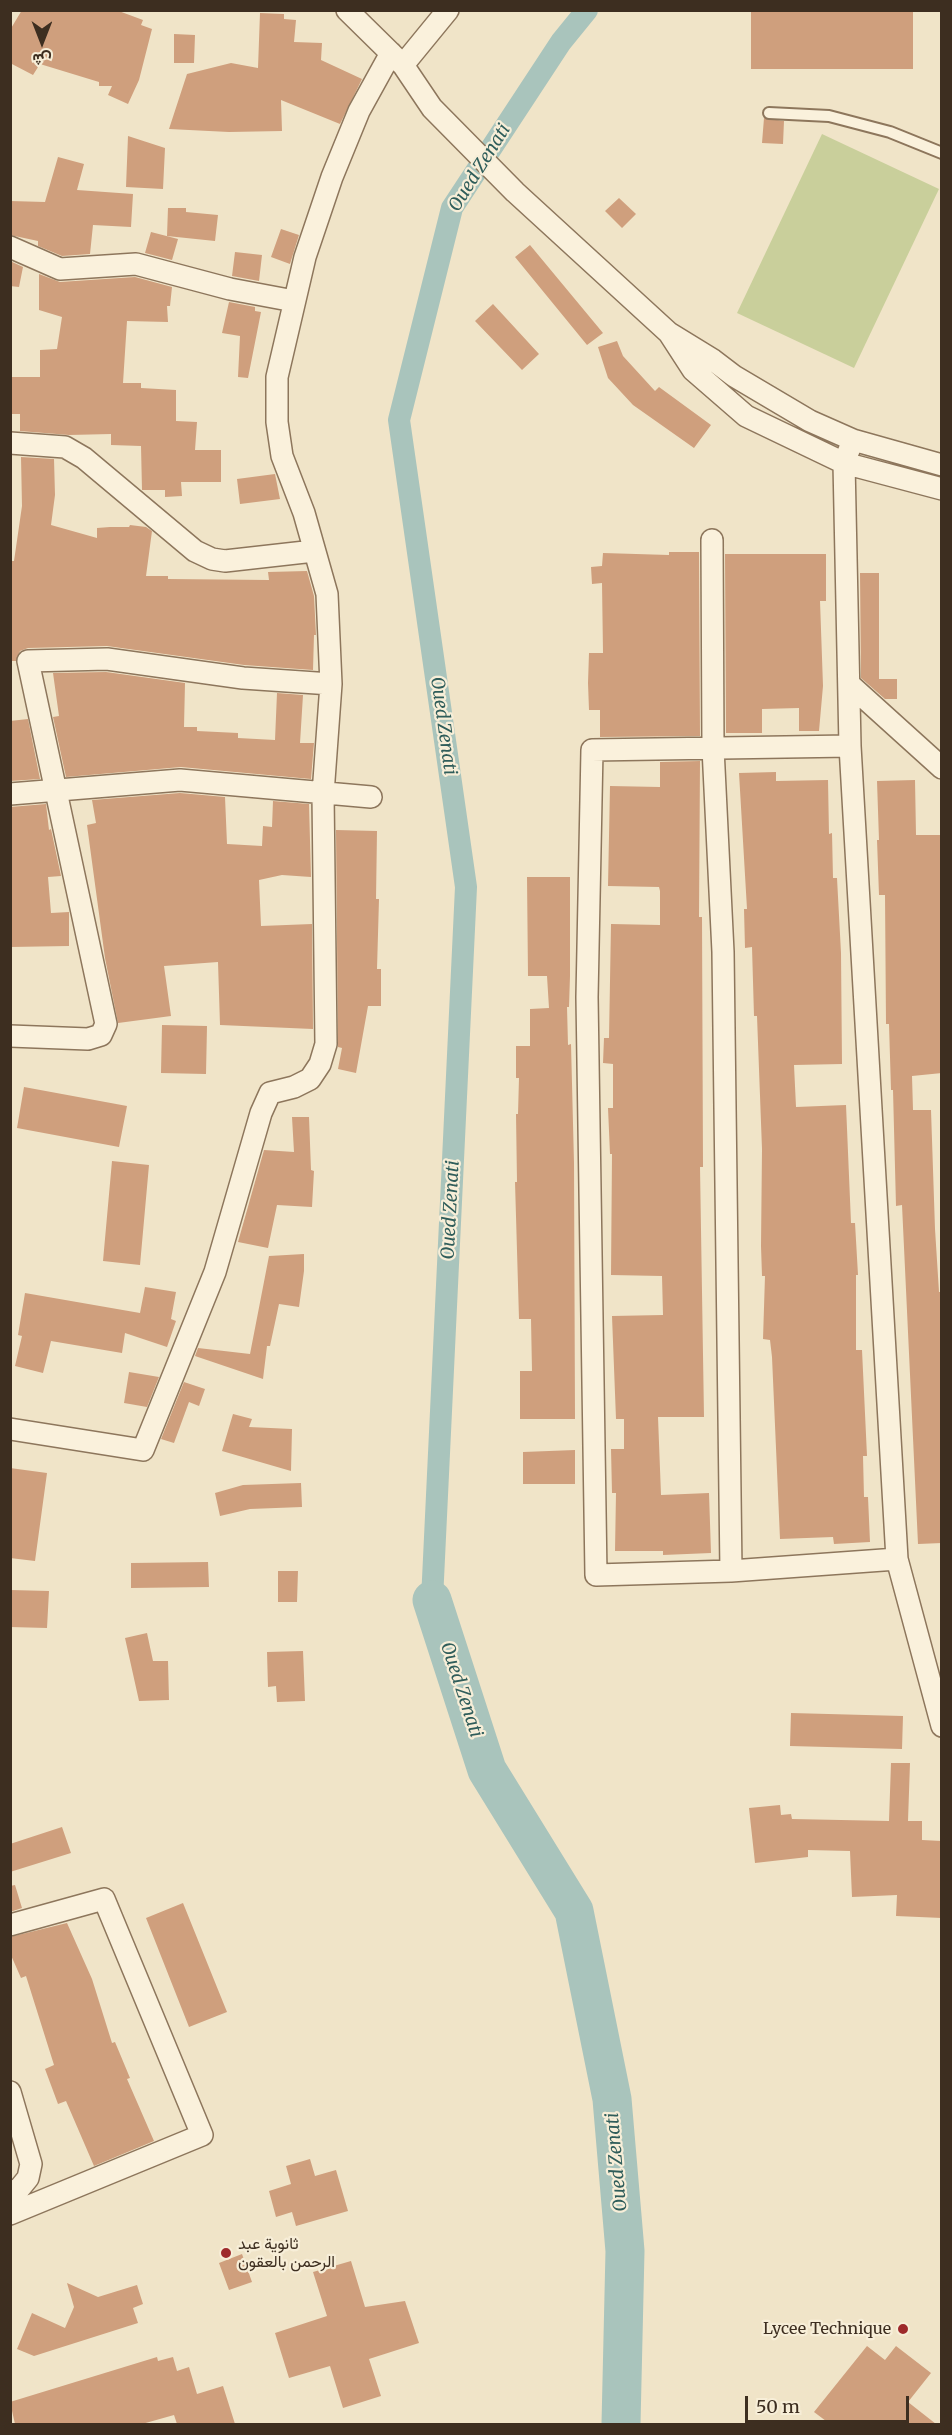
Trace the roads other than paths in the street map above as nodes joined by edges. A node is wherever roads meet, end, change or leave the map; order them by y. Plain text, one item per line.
1 (347, 10) edge
2 (448, 10) edge
3 (397, 59) junction
4 (769, 113) dead end
5 (942, 153) edge
6 (10, 247) edge
7 (294, 301) junction
8 (669, 333) junction
9 (853, 440) junction
10 (10, 443) edge
11 (844, 463) junction
12 (942, 465) edge
13 (942, 489) edge
14 (712, 540) dead end
15 (314, 551) junction
16 (331, 684) junction
17 (849, 684) junction
18 (850, 746) junction
19 (713, 748) junction
20 (942, 768) edge
21 (56, 789) junction
22 (10, 794) edge
23 (323, 794) junction
24 (371, 797) dead end
25 (10, 1036) edge
26 (10, 1429) edge
27 (897, 1559) junction
28 (731, 1571) junction
29 (942, 1726) edge
30 (10, 1925) edge
31 (10, 2092) edge
32 (10, 2192) edge
33 (10, 2214) edge

1 - 3 street
2 - 3 street
3 - 7 street
3 - 8 street
4 - 5 lane
6 - 7 street
7 - 15 street
8 - 9 street
8 - 11 street
9 - 11 street
9 - 12 street
10 - 15 street
11 - 13 street
11 - 17 street
14 - 19 street
15 - 16 street
16 - 21 street
16 - 23 street
17 - 18 street
17 - 20 street
18 - 19 street
18 - 27 street
19 - 28 street
19 - 28 street
21 - 22 street
21 - 23 street
21 - 25 street
23 - 24 street
23 - 26 street
27 - 28 street
27 - 29 street
30 - 33 street
31 - 32 street

